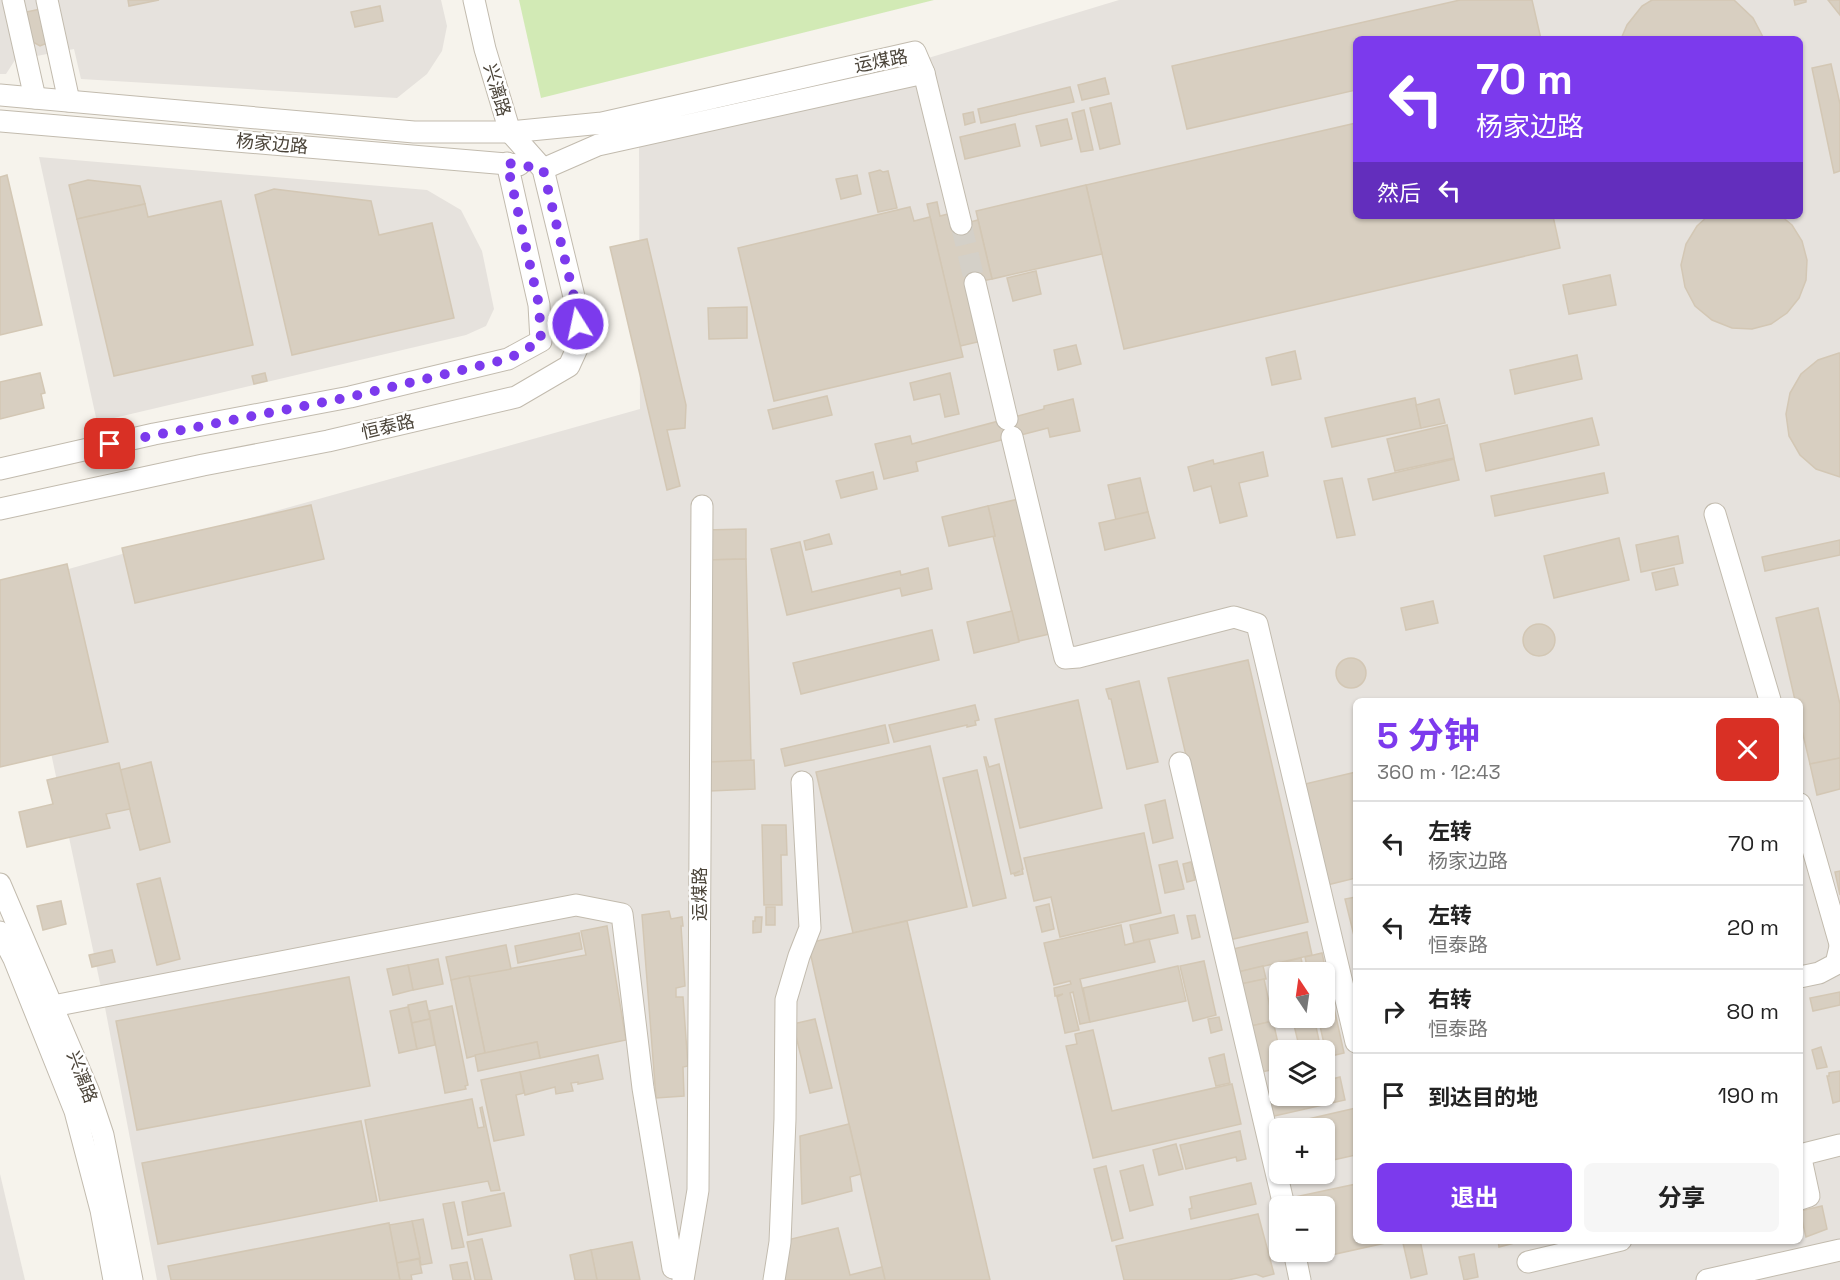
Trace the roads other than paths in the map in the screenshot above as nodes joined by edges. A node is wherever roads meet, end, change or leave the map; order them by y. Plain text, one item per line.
1 (13, 0) edge
2 (47, 0) edge
3 (474, 0) edge
4 (924, 73) junction
5 (0, 95) edge
6 (35, 98) junction
7 (69, 101) junction
8 (0, 121) edge
9 (510, 132) junction
10 (507, 163) junction
11 (543, 169) junction
12 (961, 224) tunnel mouth
13 (975, 283) tunnel mouth
14 (0, 469) edge
15 (702, 506) dead end
16 (0, 509) edge
17 (1715, 514) dead end
18 (1769, 698) edge
19 (1180, 763) dead end
20 (802, 782) dead end
21 (1803, 815) edge
22 (0, 884) edge
23 (0, 932) edge
24 (1839, 947) edge
25 (1803, 976) edge
26 (53, 1006) junction
27 (1353, 1029) edge
28 (1840, 1145) edge
29 (1803, 1153) edge
30 (1803, 1168) edge
31 (1282, 1196) edge
32 (1803, 1198) edge
33 (1606, 1244) edge
34 (1840, 1250) edge
35 (1296, 1262) edge
36 (1528, 1263) dead end
37 (678, 1274) edge
38 (114, 1280) edge
39 (132, 1280) edge
40 (774, 1280) edge
41 (1300, 1280) edge
42 (1707, 1280) edge

1 - 6 street
2 - 7 street
3 - 9 street, 兴漓路
4 - 9 street, 运煤路
4 - 11 street, 运煤路
4 - 12 street
5 - 6 street, 杨家边路
6 - 7 street, 杨家边路
7 - 9 street, 杨家边路
8 - 10 street, 杨家边路
9 - 11 street, 兴漓路
10 - 11 street, 杨家边路
10 - 14 street, 恒泰路
11 - 16 street, 恒泰路
13 - 27 street
15 - 37 street, 运煤路
17 - 18 street
19 - 31 street
20 - 40 street
21 - 24 street
22 - 26 street, 兴漓路
23 - 38 street, 兴漓路
24 - 25 street
26 - 37 street
26 - 39 street, 兴漓路
28 - 29 street
30 - 32 street
33 - 36 street
34 - 42 street
35 - 41 street

